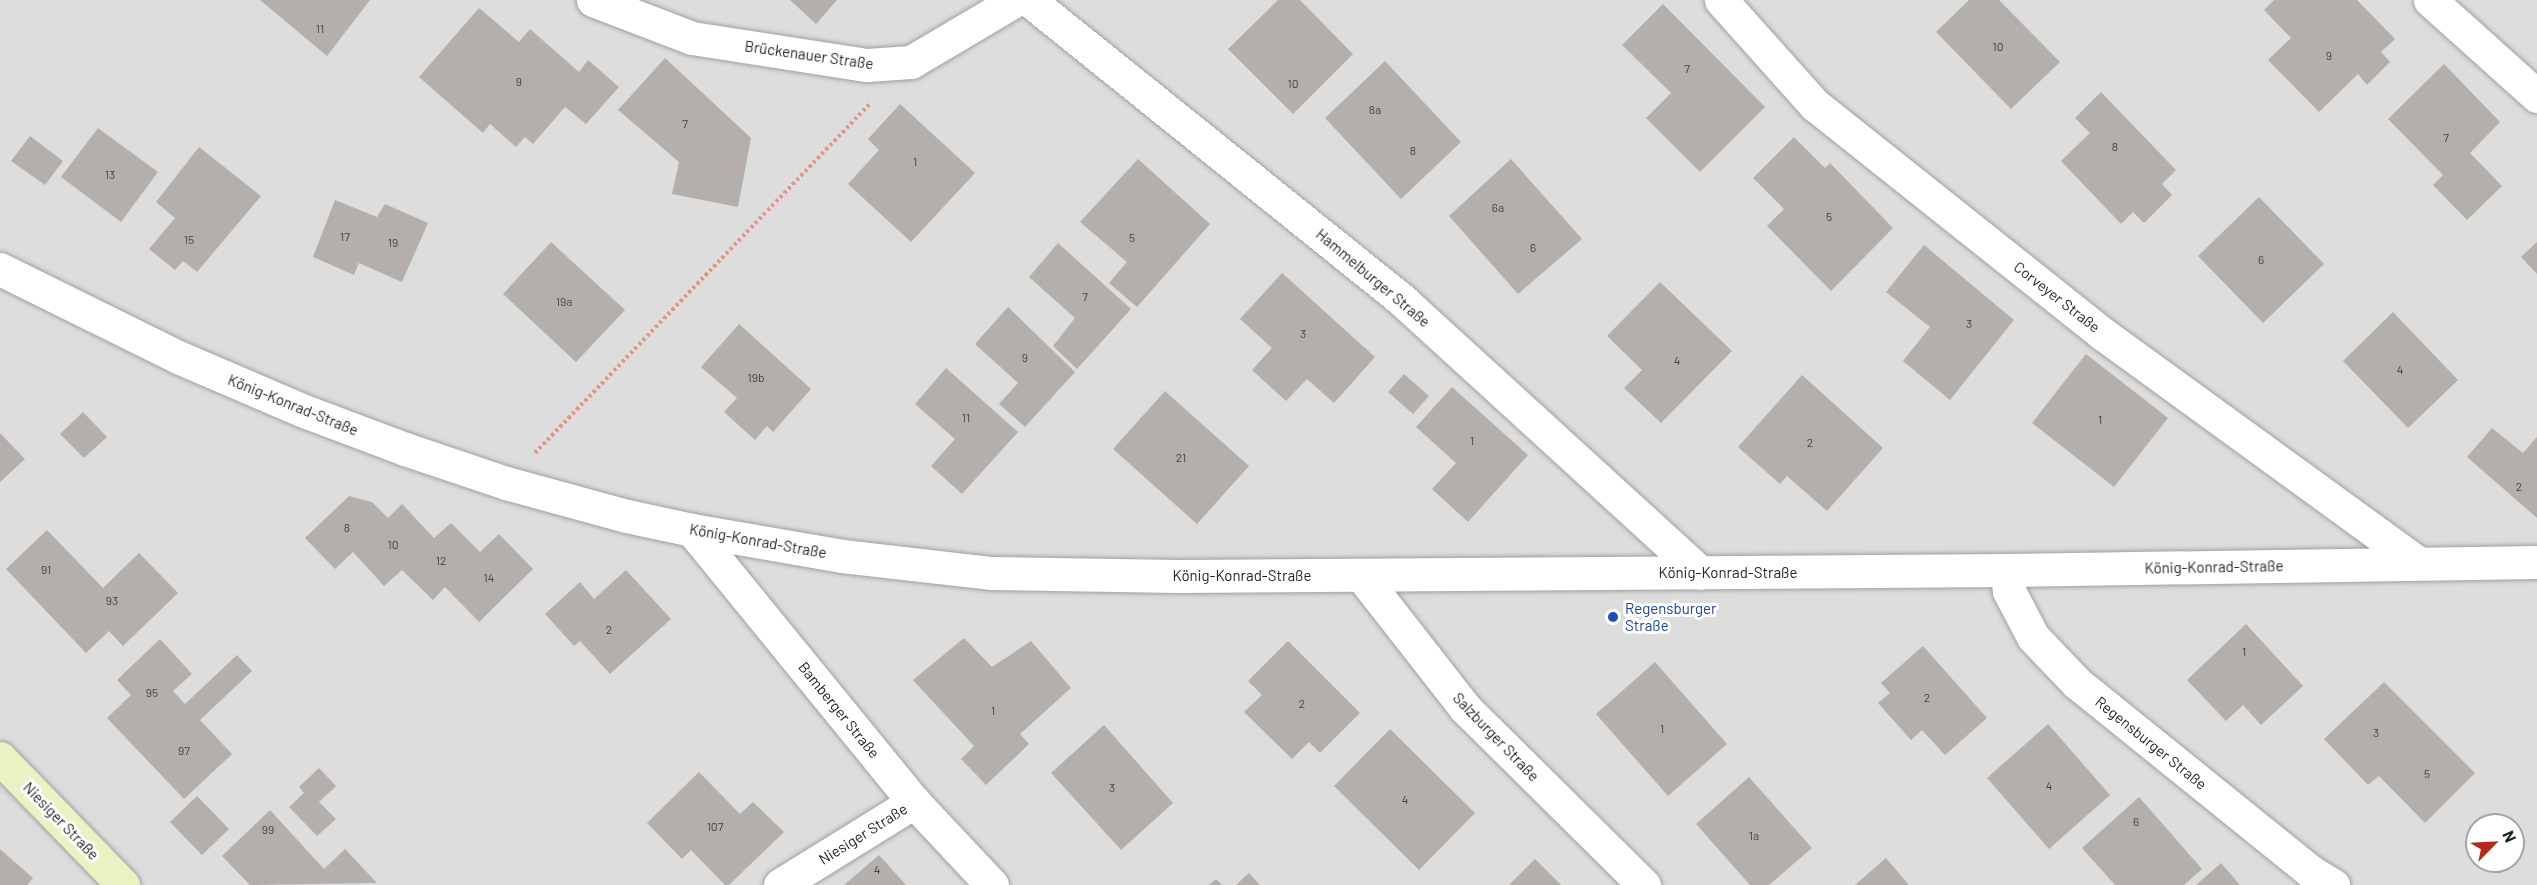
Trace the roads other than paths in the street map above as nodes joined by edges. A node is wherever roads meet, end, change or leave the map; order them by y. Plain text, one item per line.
1 (593, 0) edge
2 (1016, 0) edge
3 (1029, 0) edge
4 (1722, 0) edge
5 (2430, 0) edge
6 (2537, 96) edge
7 (0, 269) edge
8 (692, 530) junction
9 (2537, 562) edge
10 (2418, 563) junction
11 (2007, 570) junction
12 (1701, 573) junction
13 (1362, 576) junction
14 (0, 758) edge
15 (914, 802) junction
16 (123, 885) edge
17 (780, 885) edge
18 (992, 885) edge
19 (1644, 885) edge
20 (2332, 885) edge

1 - 2 street, Brückenauer Straße
3 - 12 street, Hammelburger Straße
4 - 10 street, Corveyer Straße
5 - 6 street
7 - 8 street, König-Konrad-Straße
8 - 13 street, König-Konrad-Straße
8 - 15 street, Bamberger Straße
9 - 10 street, König-Konrad-Straße
10 - 11 street, König-Konrad-Straße
11 - 12 street, König-Konrad-Straße
11 - 20 street, Regensburger Straße
12 - 13 street, König-Konrad-Straße
13 - 19 street, Salzburger Straße
14 - 16 main road, Niesiger Straße
15 - 17 street, Niesiger Straße
15 - 18 street, Bamberger Straße

